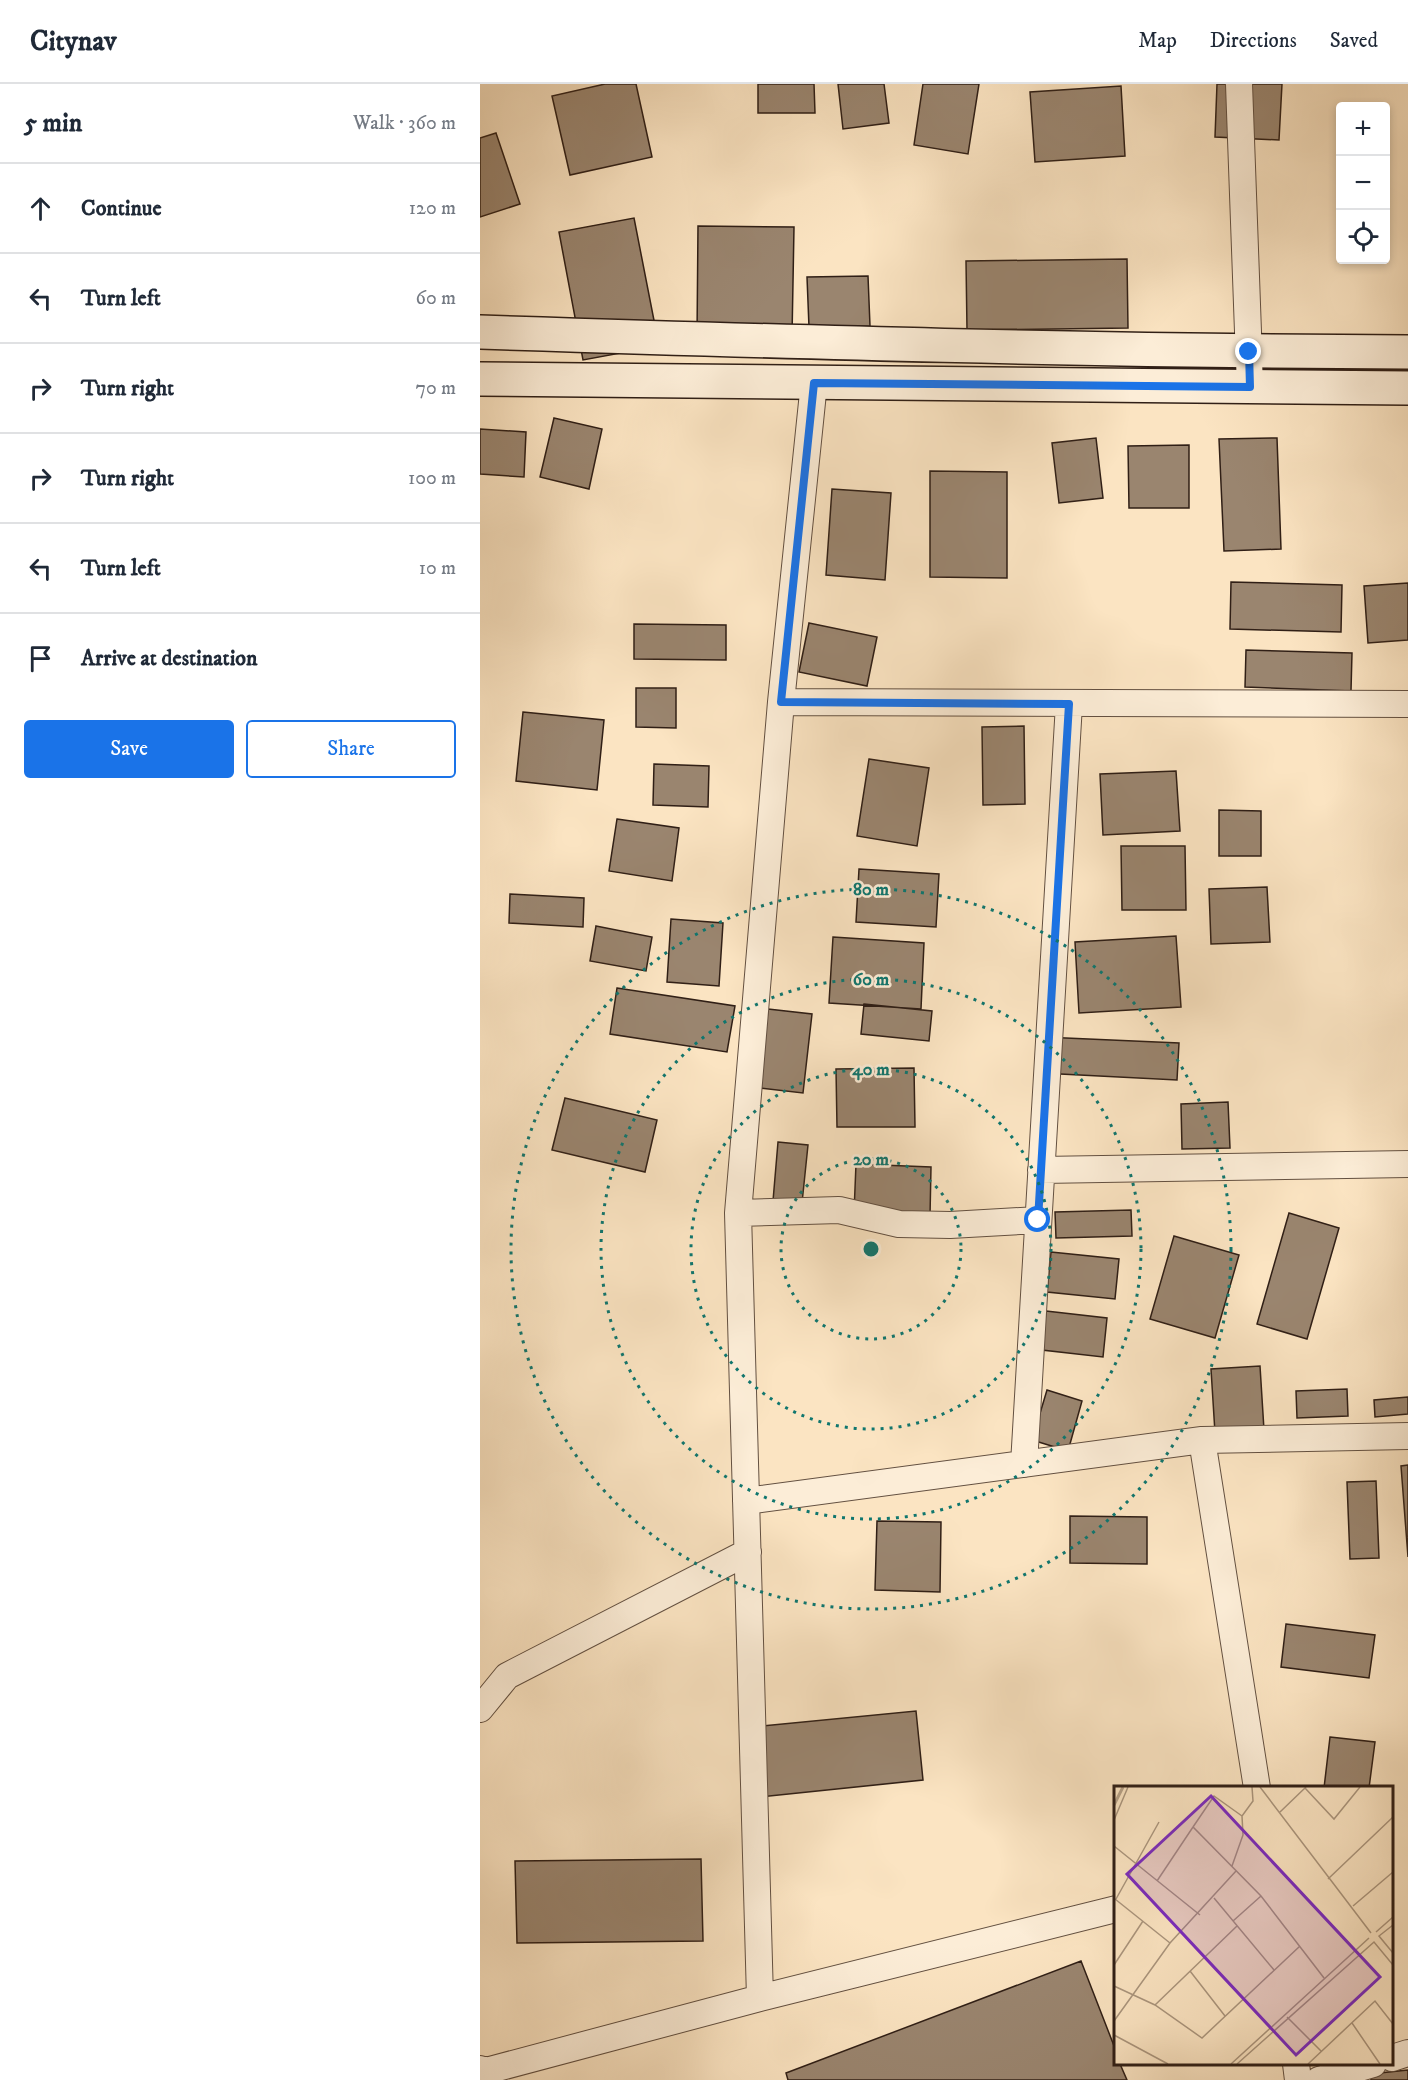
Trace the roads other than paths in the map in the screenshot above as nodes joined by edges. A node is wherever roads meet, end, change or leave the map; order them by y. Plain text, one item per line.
1 (1239, 84) edge
2 (480, 332) edge
3 (1249, 352) junction
4 (1408, 352) edge
5 (480, 379) edge
6 (814, 383) junction
7 (1250, 387) junction
8 (1408, 388) edge
9 (781, 702) junction
10 (1069, 704) junction
11 (1408, 704) edge
12 (1408, 1164) edge
13 (1041, 1170) junction
14 (738, 1213) junction
15 (1038, 1220) junction
16 (1408, 1436) edge
17 (1202, 1440) junction
18 (1024, 1464) junction
19 (746, 1501) junction
20 (748, 1552) junction
21 (480, 1709) edge
22 (1257, 1786) edge
23 (1114, 1910) edge
24 (760, 1998) junction
25 (1408, 2053) edge
26 (1393, 2058) edge
27 (1296, 2065) edge
28 (1370, 2065) edge
29 (480, 2069) edge
30 (1298, 2080) edge
31 (1319, 2080) edge

1 - 3 street
2 - 3 street
3 - 4 street
3 - 7 street
5 - 6 street
6 - 7 street
6 - 9 street
7 - 8 street
9 - 10 street
9 - 14 street
10 - 11 street
10 - 13 street
12 - 13 street
13 - 15 street
14 - 15 street
14 - 19 street
15 - 18 street
16 - 17 street
17 - 18 street
17 - 22 street
18 - 19 street
19 - 20 street
20 - 21 street
20 - 24 street
23 - 24 street
24 - 29 street
25 - 26 street
27 - 30 street
28 - 31 street

